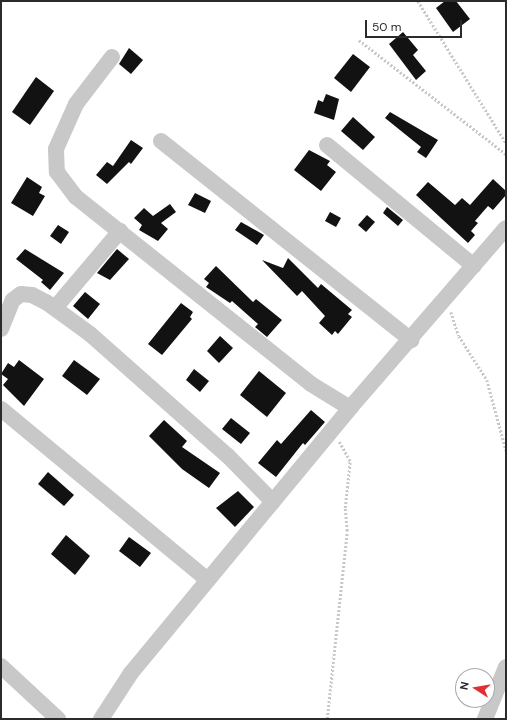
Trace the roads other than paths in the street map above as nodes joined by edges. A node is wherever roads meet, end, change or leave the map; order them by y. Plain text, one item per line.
1 (112, 57) dead end
2 (161, 141) dead end
3 (327, 145) dead end
4 (506, 228) edge
5 (120, 231) junction
6 (474, 266) junction
7 (54, 308) junction
8 (1, 329) edge
9 (411, 340) junction
10 (350, 408) junction
11 (1, 409) edge
12 (273, 502) junction
13 (208, 580) junction
14 (1, 666) edge
15 (506, 667) edge
16 (58, 719) edge
17 (101, 719) edge
18 (485, 719) edge

1 - 5 street
2 - 9 street
3 - 6 street
4 - 6 street
5 - 7 street
5 - 10 street
6 - 9 street
7 - 8 street
7 - 12 street
9 - 10 street
10 - 12 street
11 - 13 street
12 - 13 street
13 - 17 street
14 - 16 street
15 - 18 street

